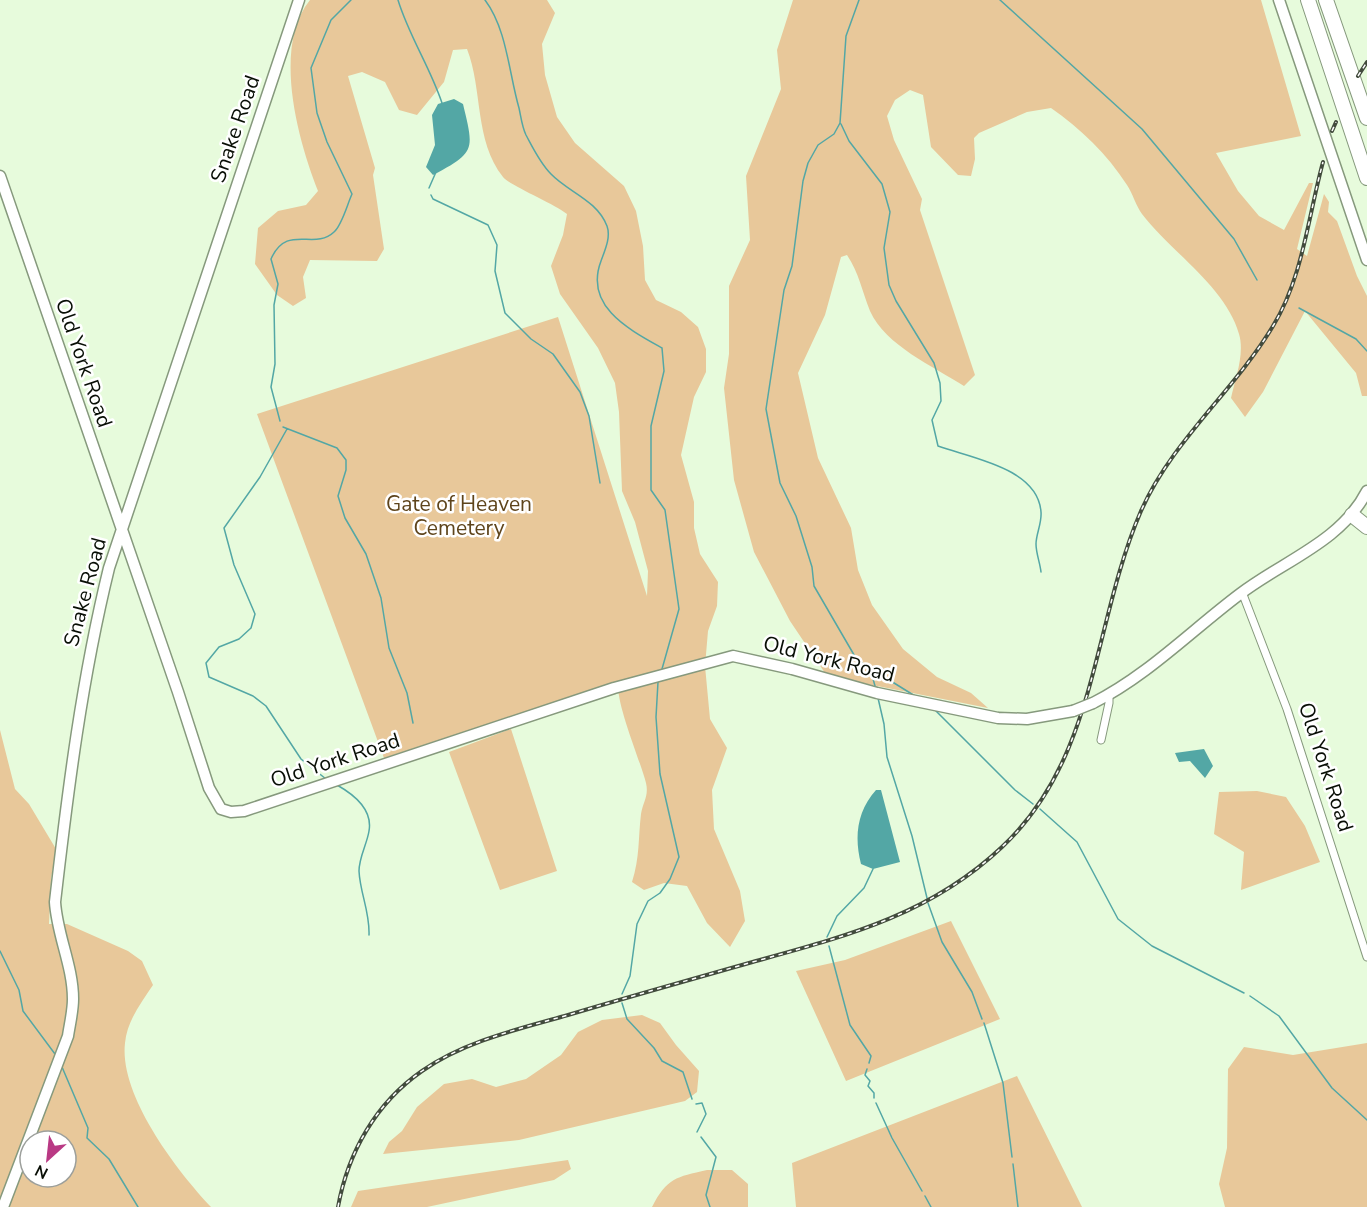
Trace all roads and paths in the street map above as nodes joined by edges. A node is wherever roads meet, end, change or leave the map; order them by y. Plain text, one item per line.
1 (299, 0) edge
2 (1279, 0) edge
3 (1308, 0) edge
4 (1326, 0) edge
5 (1367, 118) edge
6 (0, 177) edge
7 (1367, 178) edge
8 (1367, 260) edge
9 (1367, 491) edge
10 (1359, 514) edge
11 (1367, 527) edge
12 (121, 532) junction
13 (1242, 592) junction
14 (1109, 695) junction
15 (1101, 740) dead end
16 (1367, 957) edge
17 (3, 1207) edge

1 - 12 street, Snake Road
2 - 8 street
3 - 7 highway
4 - 5 highway
6 - 12 street, Old York Road
9 - 10 street, Old York Road
10 - 11 highway
10 - 13 street, Old York Road
12 - 14 street, Old York Road, bridge
12 - 17 street, Snake Road
13 - 14 street, Old York Road
13 - 16 street, Old York Road
14 - 15 street

